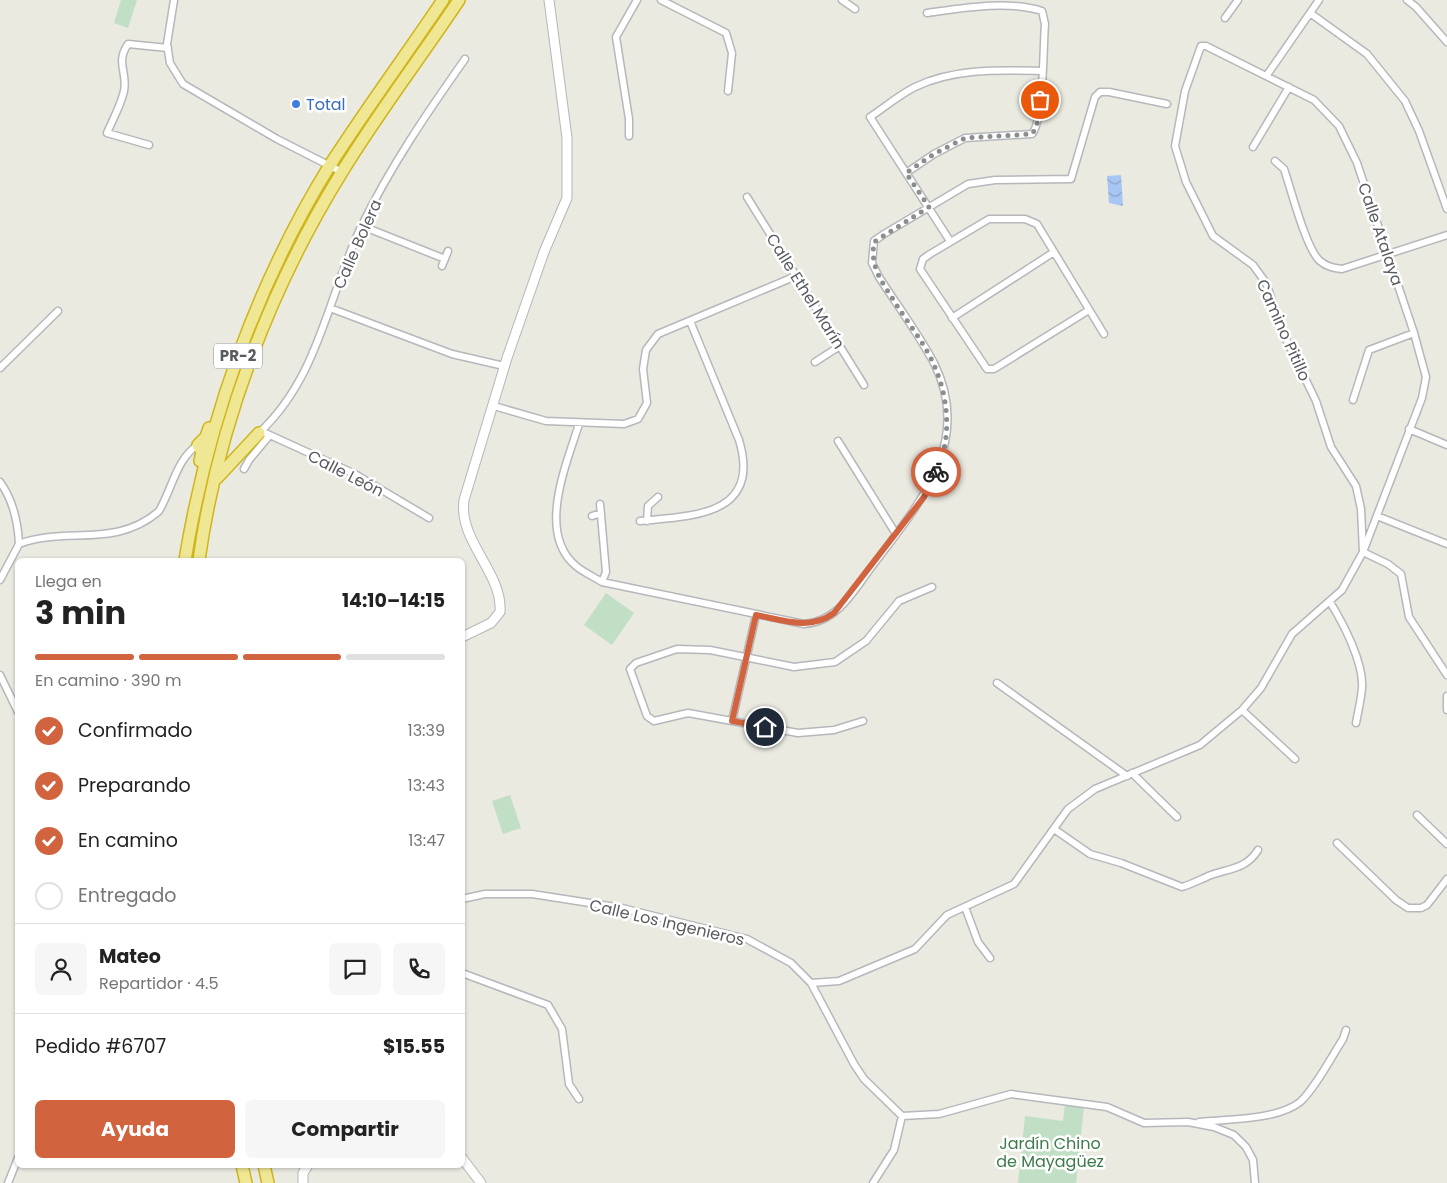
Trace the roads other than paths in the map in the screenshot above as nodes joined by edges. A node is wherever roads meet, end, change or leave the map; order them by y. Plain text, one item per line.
1 (174, 0) edge
2 (443, 0) edge
3 (459, 0) edge
4 (549, 0) edge
5 (637, 0) edge
6 (661, 0) edge
7 (842, 0) edge
8 (1238, 0) edge
9 (1319, 0) edge
10 (1407, 0) edge
11 (855, 9) dead end
12 (927, 13) dead end
13 (1310, 13) junction
14 (1225, 18) dead end
15 (1447, 42) edge
16 (168, 48) junction
17 (465, 59) dead end
18 (1041, 71) junction
19 (1267, 75) junction
20 (1289, 87) junction
21 (728, 91) dead end
22 (1167, 104) dead end
23 (629, 136) dead end
24 (149, 145) dead end
25 (1253, 147) dead end
26 (1275, 162) dead end
27 (330, 166) junction
28 (342, 172) junction
29 (906, 173) junction
30 (747, 197) dead end
31 (929, 207) junction
32 (1447, 209) edge
33 (362, 226) junction
34 (1447, 235) edge
35 (950, 241) junction
36 (448, 251) dead end
37 (1054, 252) junction
38 (1388, 254) junction
39 (445, 258) junction
40 (442, 266) dead end
41 (796, 276) junction
42 (330, 308) junction
43 (1089, 310) junction
44 (58, 311) dead end
45 (952, 318) junction
46 (690, 321) junction
47 (1104, 334) dead end
48 (1414, 334) junction
49 (840, 346) junction
50 (815, 362) dead end
51 (504, 366) junction
52 (0, 368) edge
53 (864, 385) dead end
54 (225, 392) junction
55 (1353, 400) dead end
56 (494, 406) junction
57 (579, 424) junction
58 (1409, 429) junction
59 (228, 432) junction
60 (263, 433) junction
61 (838, 441) dead end
62 (198, 445) junction
63 (1447, 445) edge
64 (244, 469) dead end
65 (214, 481) junction
66 (0, 482) edge
67 (197, 495) junction
68 (658, 497) dead end
69 (600, 504) dead end
70 (601, 513) junction
71 (592, 516) dead end
72 (1377, 516) junction
73 (429, 518) dead end
74 (647, 521) junction
75 (640, 522) dead end
76 (896, 534) junction
77 (19, 544) junction
78 (1447, 544) edge
79 (1363, 552) junction
80 (185, 558) edge
81 (199, 558) edge
82 (0, 580) edge
83 (602, 582) junction
84 (930, 588) dead end
85 (1330, 602) junction
86 (756, 615) junction
87 (465, 636) edge
88 (746, 658) junction
89 (1447, 675) edge
90 (0, 676) edge
91 (997, 683) dead end
92 (1447, 696) edge
93 (15, 706) edge
94 (1242, 710) junction
95 (1447, 710) edge
96 (732, 721) junction
97 (863, 721) dead end
98 (1356, 723) dead end
99 (1295, 759) dead end
100 (1129, 775) junction
101 (1416, 815) dead end
102 (1176, 817) dead end
103 (1054, 828) junction
104 (1337, 842) dead end
105 (1447, 844) edge
106 (1258, 850) dead end
107 (1447, 878) edge
108 (465, 898) edge
109 (964, 907) junction
110 (990, 958) dead end
111 (465, 974) edge
112 (811, 983) junction
113 (1346, 1030) dead end
114 (578, 1098) dead end
115 (902, 1116) junction
116 (1188, 1122) junction
117 (465, 1162) edge
118 (15, 1166) edge
119 (243, 1168) edge
120 (258, 1168) edge
121 (265, 1168) edge
122 (306, 1168) edge
123 (245, 1182) edge
124 (8, 1183) edge
125 (260, 1183) edge
126 (268, 1183) edge
127 (303, 1183) edge
128 (481, 1183) edge
129 (873, 1183) edge
130 (1255, 1183) edge

1 - 16 street
2 - 27 highway, PR-2
3 - 28 highway, PR-2
4 - 51 street
5 - 23 street
6 - 21 street
7 - 11 street
8 - 14 street
9 - 13 street
10 - 15 street
12 - 18 street
13 - 19 street
13 - 32 street
16 - 24 street
16 - 27 street
17 - 33 street, Calle Bolera
18 - 29 street
18 - 29 street
19 - 20 street, Calle Atalaya
19 - 79 street, Camino Pitillo
20 - 25 street
20 - 38 street, Calle Atalaya
22 - 31 street
26 - 38 street
27 - 28 street
27 - 54 highway, PR-2
28 - 59 highway, PR-2
29 - 31 street
30 - 41 street, Calle Ethel Marín
31 - 35 street
31 - 76 street
33 - 39 street
33 - 42 street, Calle Bolera
34 - 38 street
35 - 37 street
35 - 45 street
36 - 39 street
37 - 43 street
37 - 45 street
38 - 48 street, Calle Atalaya
39 - 40 street
41 - 46 street
41 - 49 street, Calle Ethel Marín
42 - 51 street
42 - 60 street, Calle Bolera
43 - 45 street
43 - 47 street
44 - 52 street
46 - 57 street
46 - 74 street
48 - 55 street
48 - 58 street, Calle Atalaya
49 - 50 street
49 - 53 street, Calle Ethel Marín
51 - 56 street
54 - 62 highway
54 - 67 highway, PR-2
56 - 57 street
56 - 87 street
57 - 83 street
58 - 63 street
58 - 72 street, Calle Atalaya
59 - 60 highway
59 - 65 highway, PR-2
60 - 64 street, Calle Bolera
60 - 65 highway
60 - 73 street, Calle León
61 - 76 street
62 - 67 highway
62 - 77 street
65 - 81 highway, PR-2
66 - 77 street
67 - 80 highway, PR-2
68 - 74 street
69 - 70 street
70 - 71 street
70 - 83 street
72 - 78 street
72 - 79 street, Calle Atalaya
74 - 75 street
76 - 86 street
77 - 82 street
79 - 85 street, Calle Atalaya
79 - 89 street
83 - 86 street
84 - 88 street
85 - 94 street, Calle Atalaya
85 - 98 street
86 - 88 street
88 - 96 street
88 - 96 street
90 - 93 street
91 - 100 street
92 - 95 street
94 - 99 street
94 - 100 street, Calle Atalaya
96 - 97 street
100 - 102 street
100 - 103 street, Calle Atalaya
101 - 105 street
103 - 106 street
103 - 109 street, Calle Atalaya
104 - 107 street
108 - 112 street, Calle Los Ingenieros
109 - 110 street
109 - 112 street, Calle Atalaya
111 - 114 street
112 - 115 street, Calle Los Ingenieros
113 - 116 street
115 - 116 street
115 - 129 street
116 - 130 street
117 - 128 street
118 - 124 street
119 - 123 highway
120 - 125 highway
121 - 126 highway
122 - 127 street

